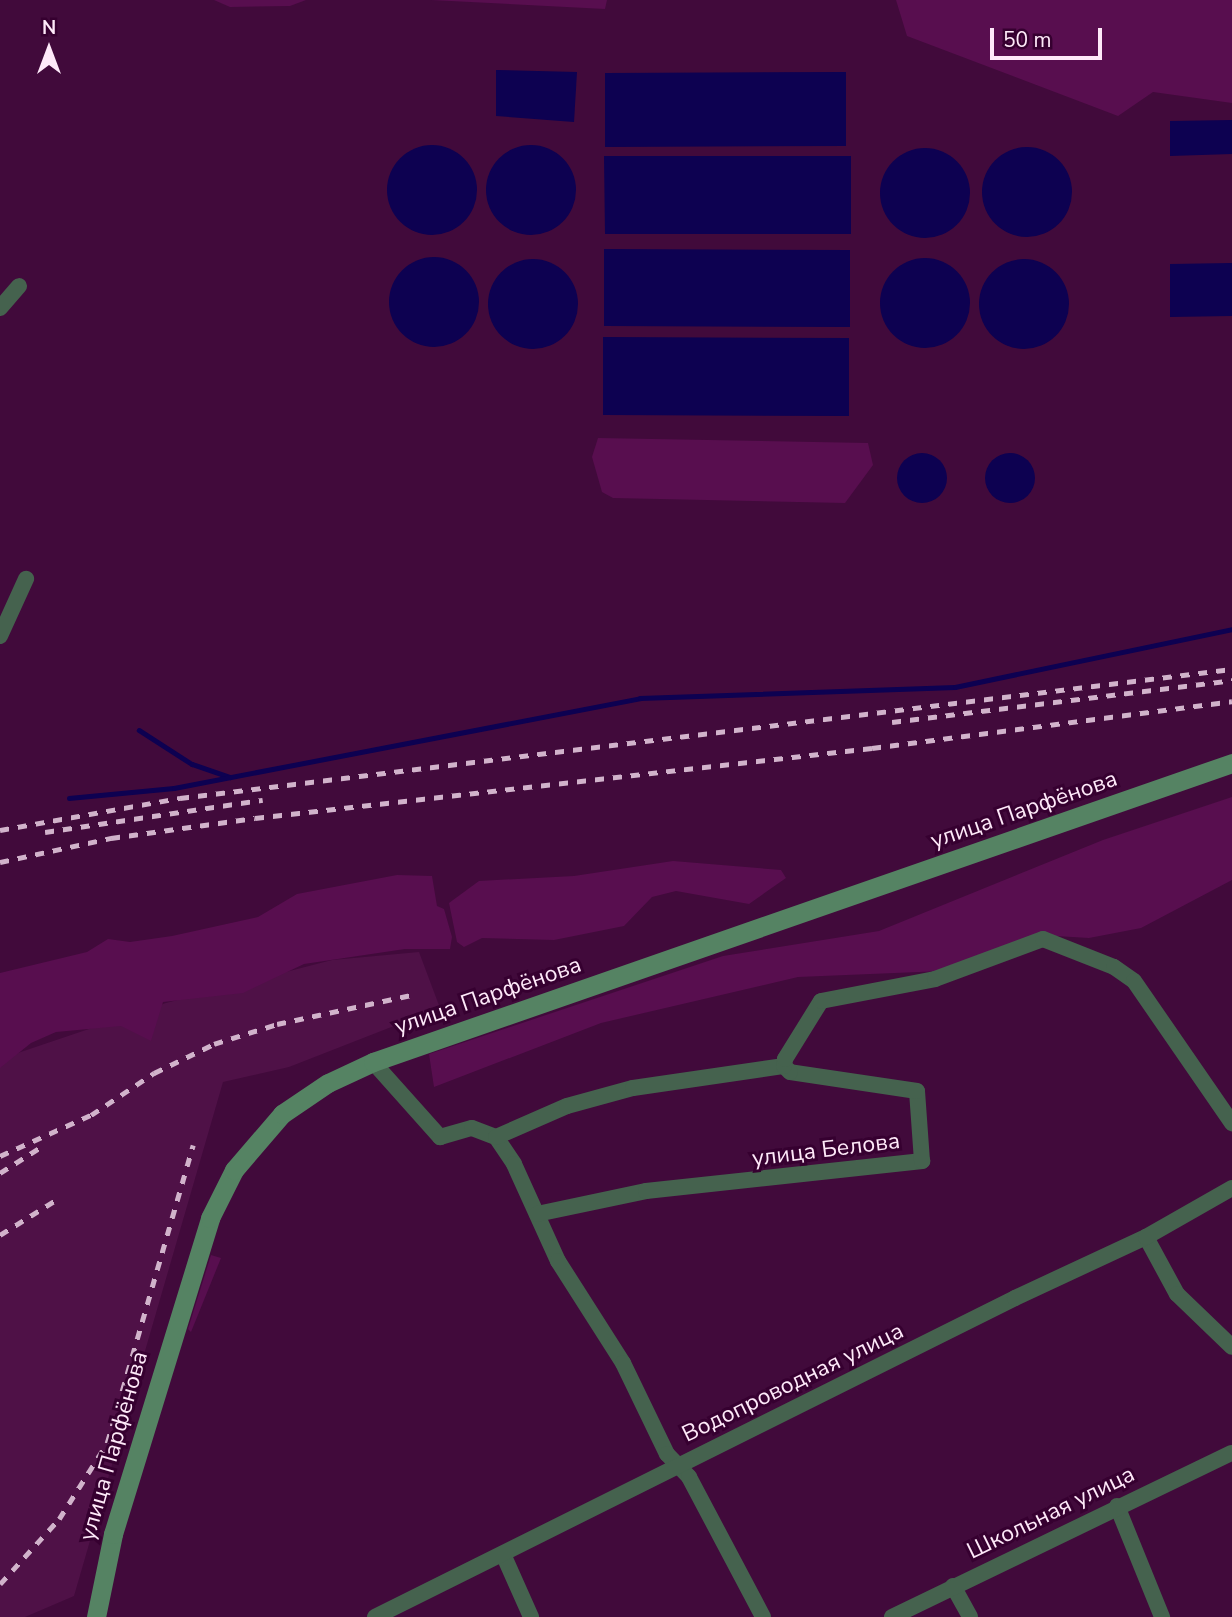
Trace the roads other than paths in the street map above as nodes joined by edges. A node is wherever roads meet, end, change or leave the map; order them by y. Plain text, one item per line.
1 (19, 286) dead end
2 (0, 309) edge
3 (26, 579) dead end
4 (0, 636) edge
5 (1232, 763) edge
6 (373, 1062) junction
7 (784, 1066) junction
8 (1232, 1123) edge
9 (496, 1137) junction
10 (1232, 1188) edge
11 (537, 1214) junction
12 (1146, 1237) junction
13 (1232, 1347) edge
14 (1232, 1454) edge
15 (679, 1465) junction
16 (1117, 1506) junction
17 (503, 1554) junction
18 (953, 1586) junction
19 (96, 1617) edge
20 (374, 1617) edge
21 (531, 1617) edge
22 (763, 1617) edge
23 (892, 1617) edge
24 (970, 1617) edge
25 (1162, 1617) edge

1 - 2 street
3 - 4 street
5 - 6 main road, улица Парфёнова
6 - 9 street
6 - 19 main road, улица Парфёнова
7 - 8 street
7 - 9 street
7 - 11 street, улица Белова
9 - 11 street
10 - 12 street, Водопроводная улица
11 - 15 street
12 - 13 street
12 - 15 street, Водопроводная улица
14 - 16 street, Школьная улица
15 - 17 street, Водопроводная улица
15 - 22 street
16 - 18 street, Школьная улица
16 - 25 street
17 - 20 street, Водопроводная улица
17 - 21 street
18 - 23 street, Школьная улица
18 - 24 street

